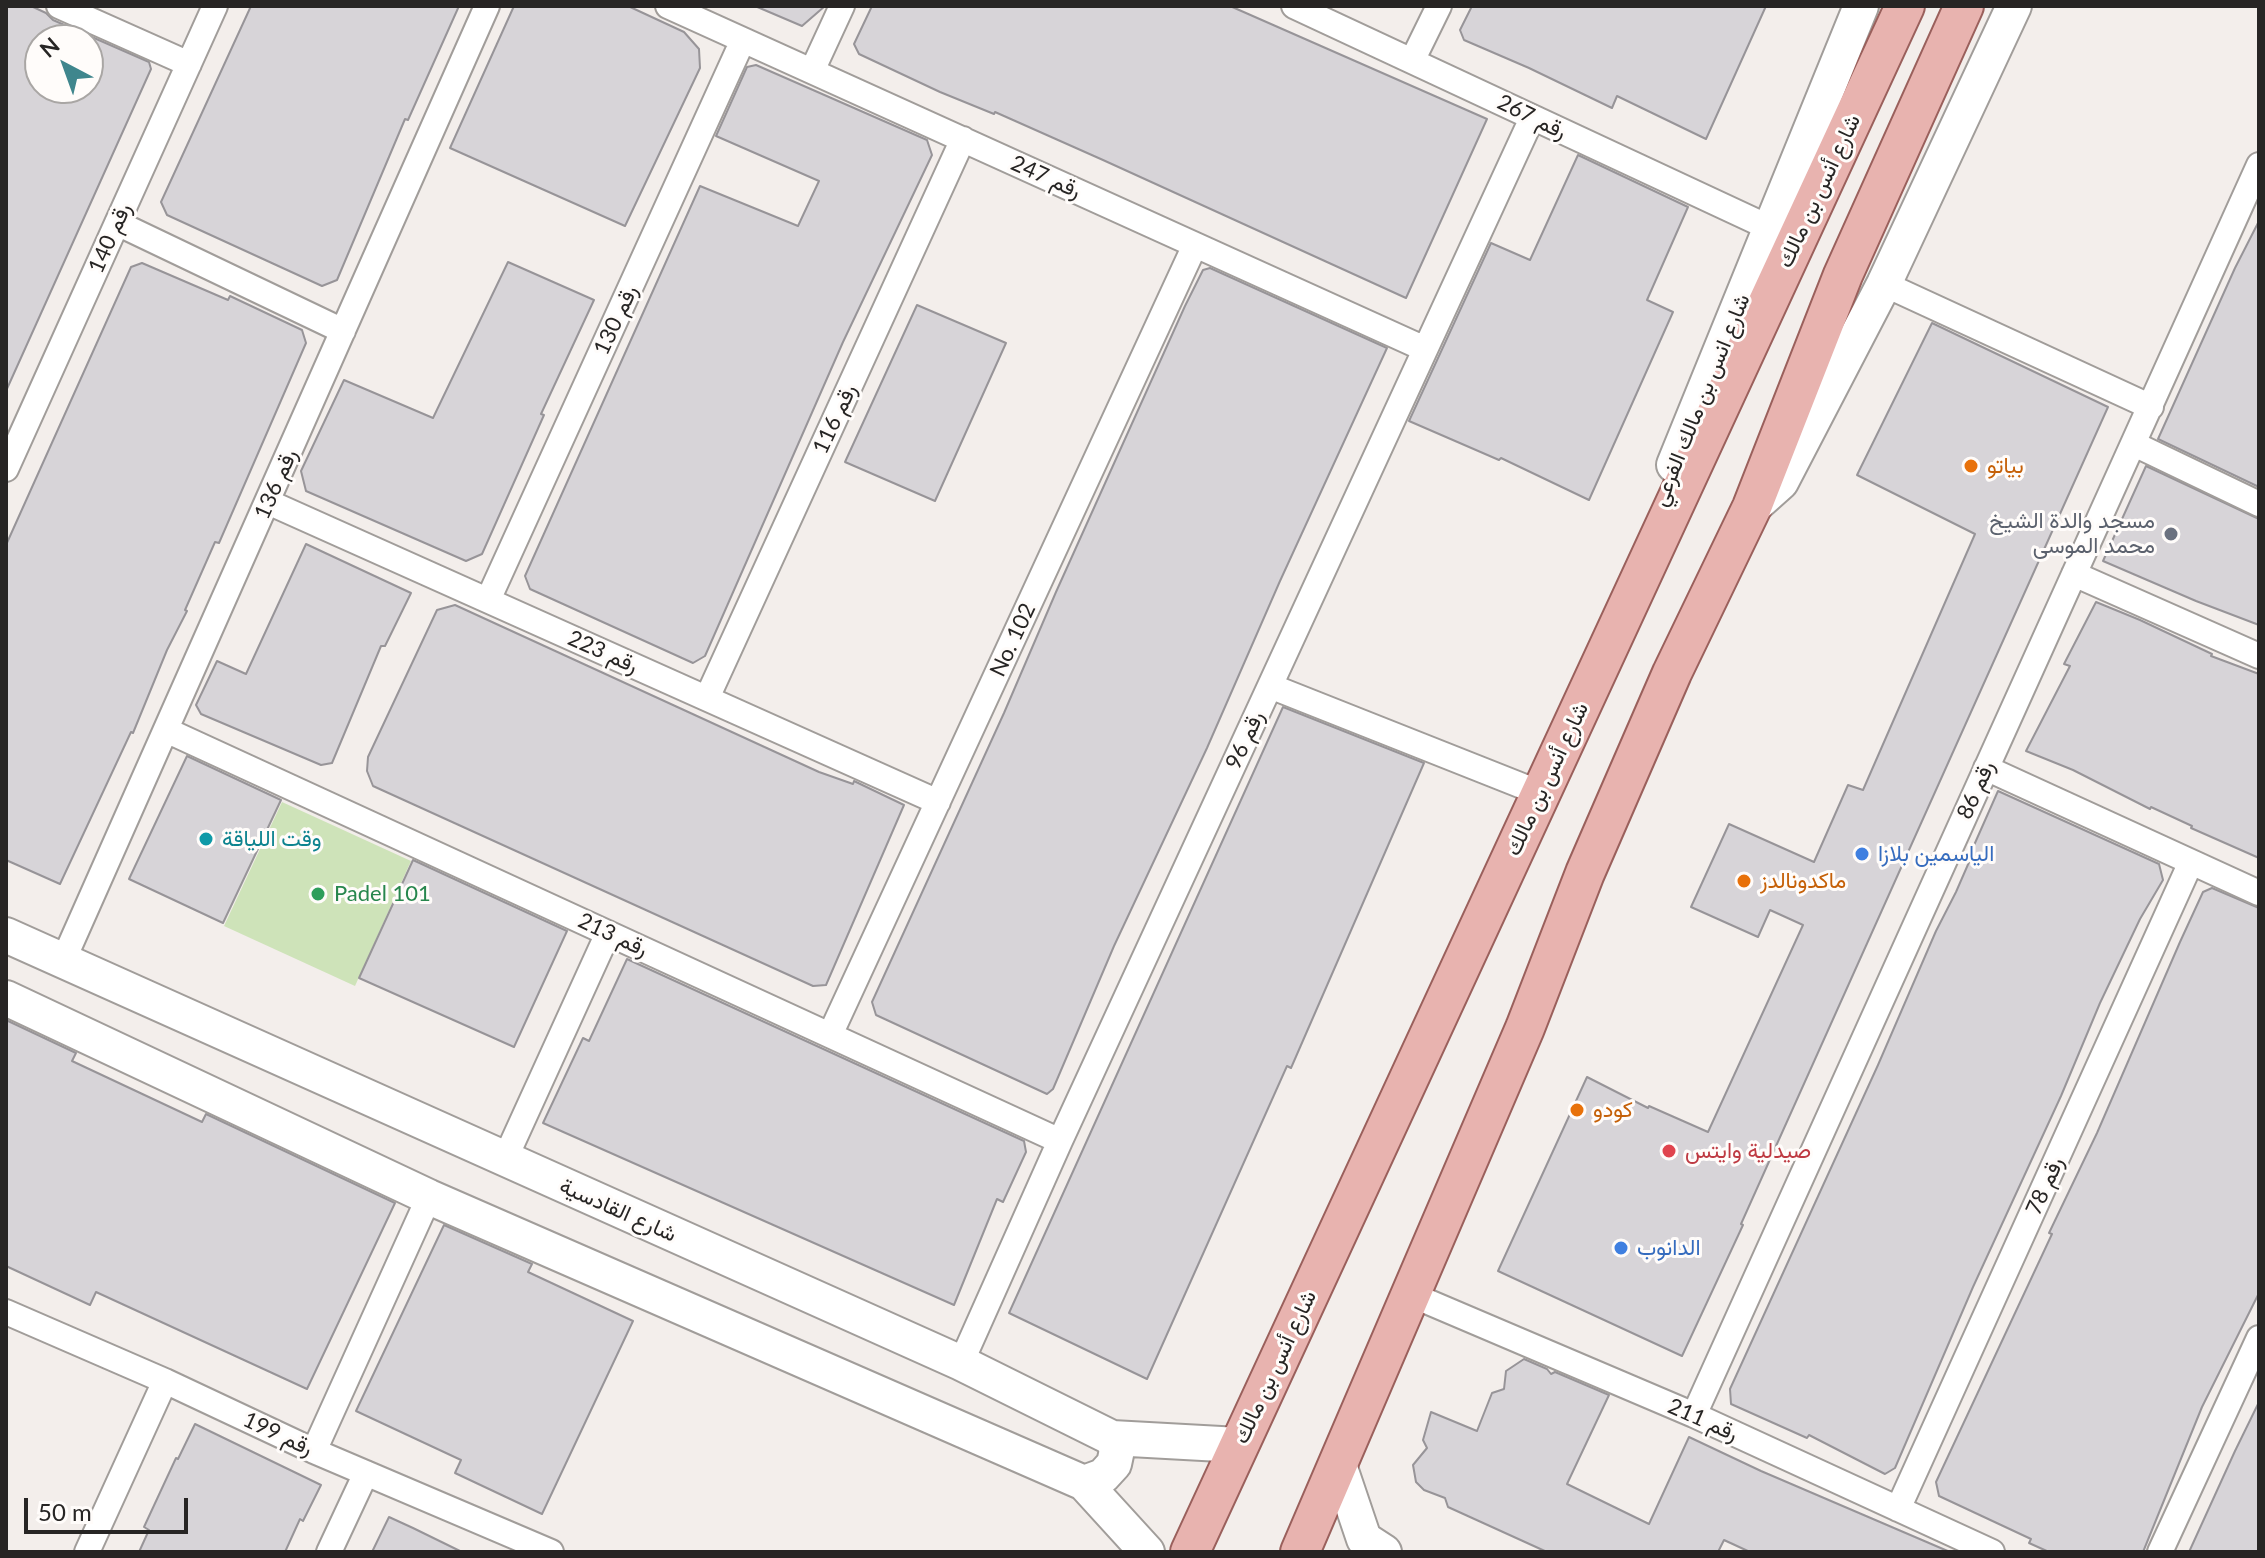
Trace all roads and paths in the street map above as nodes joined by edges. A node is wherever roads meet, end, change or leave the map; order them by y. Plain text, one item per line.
1 (59, 6) edge
2 (215, 6) edge
3 (487, 6) edge
4 (668, 6) edge
5 (842, 6) edge
6 (1294, 6) edge
7 (1439, 6) edge
8 (1861, 6) edge
9 (1905, 6) edge
10 (1964, 6) edge
11 (2014, 6) edge
12 (743, 40) junction
13 (1413, 59) junction
14 (189, 64) junction
15 (812, 71) junction
16 (1532, 118) junction
17 (963, 139) junction
18 (2259, 165) edge
19 (117, 223) junction
20 (1770, 228) junction
21 (1195, 245) junction
22 (1884, 284) junction
23 (343, 331) junction
24 (1425, 349) junction
25 (2151, 407) junction
26 (2134, 444) junction
27 (6, 469) edge
28 (268, 502) junction
29 (2259, 504) edge
30 (1752, 507) junction
31 (2074, 574) junction
32 (488, 600) junction
33 (2259, 656) edge
34 (1270, 686) junction
35 (707, 698) junction
36 (166, 730) junction
37 (1986, 768) junction
38 (1540, 793) junction
39 (938, 802) junction
40 (2191, 862) junction
41 (2259, 893) edge
42 (608, 933) junction
43 (6, 935) edge
44 (63, 961) junction
45 (6, 998) edge
46 (830, 1035) junction
47 (1060, 1141) junction
48 (505, 1159) junction
49 (429, 1197) junction
50 (1412, 1295) junction
51 (6, 1312) edge
52 (2259, 1338) edge
53 (961, 1363) junction
54 (165, 1381) junction
55 (1694, 1415) junction
56 (1112, 1438) junction
57 (1239, 1445) junction
58 (314, 1451) junction
59 (1339, 1465) junction
60 (366, 1473) junction
61 (1084, 1483) junction
62 (1898, 1509) junction
63 (87, 1552) edge
64 (329, 1552) edge
65 (551, 1552) edge
66 (1147, 1552) edge
67 (1190, 1552) edge
68 (1300, 1552) edge
69 (1384, 1552) edge
70 (1992, 1552) edge
71 (2160, 1552) edge

1 - 14 street
2 - 14 street, رقم 140
3 - 23 street, رقم 136
4 - 12 street, رقم 247
5 - 15 street
6 - 13 street, رقم 267
7 - 13 street
8 - 20 street, شارع انس بن مالك الفرعي
9 - 38 main road, شارع أنس بن مالك
10 - 30 main road
11 - 22 street
12 - 15 street, رقم 247
12 - 32 street, رقم 130
13 - 16 street, رقم 267
14 - 19 street, رقم 140
15 - 17 street, رقم 247
16 - 20 street, رقم 267
16 - 24 street, رقم 96
17 - 21 street, رقم 247
17 - 35 street, رقم 116
18 - 25 street, رقم 86
19 - 23 street
19 - 27 street, رقم 140
20 - 38 street, شارع انس بن مالك الفرعي
21 - 24 street, رقم 247
21 - 39 street, No. 102
22 - 25 street
22 - 30 street
23 - 28 street, رقم 136
24 - 34 street, رقم 96
25 - 26 street, رقم 86
26 - 29 street
26 - 31 street, رقم 86
28 - 32 street, رقم 223
28 - 36 street, رقم 136
30 - 50 main road
31 - 33 street
31 - 37 street, رقم 86
32 - 35 street, رقم 223
34 - 38 street
34 - 47 street, رقم 96
35 - 39 street, رقم 223
36 - 42 street, رقم 213
36 - 44 street, رقم 136
37 - 40 street
37 - 55 street, رقم 86
38 - 57 main road, شارع أنس بن مالك
39 - 46 street, No. 102
40 - 41 street
40 - 62 street, رقم 78
42 - 46 street, رقم 213
42 - 48 street
43 - 44 street, شارع القادسية
44 - 48 street, شارع القادسية
45 - 49 street
46 - 47 street, رقم 213
47 - 53 street, رقم 96
48 - 53 street, شارع القادسية
49 - 58 street
49 - 61 street
50 - 55 street, رقم 211
50 - 59 main road
51 - 54 street, رقم 199
52 - 71 street
53 - 56 street, شارع القادسية
54 - 58 street, رقم 199
54 - 63 street
55 - 62 street, رقم 211
56 - 57 street, شارع القادسية
56 - 61 street
57 - 67 main road, شارع أنس بن مالك
58 - 60 street, رقم 199
59 - 68 main road
59 - 69 street
60 - 64 street
60 - 65 street, رقم 199
61 - 66 street
62 - 70 street, رقم 211

